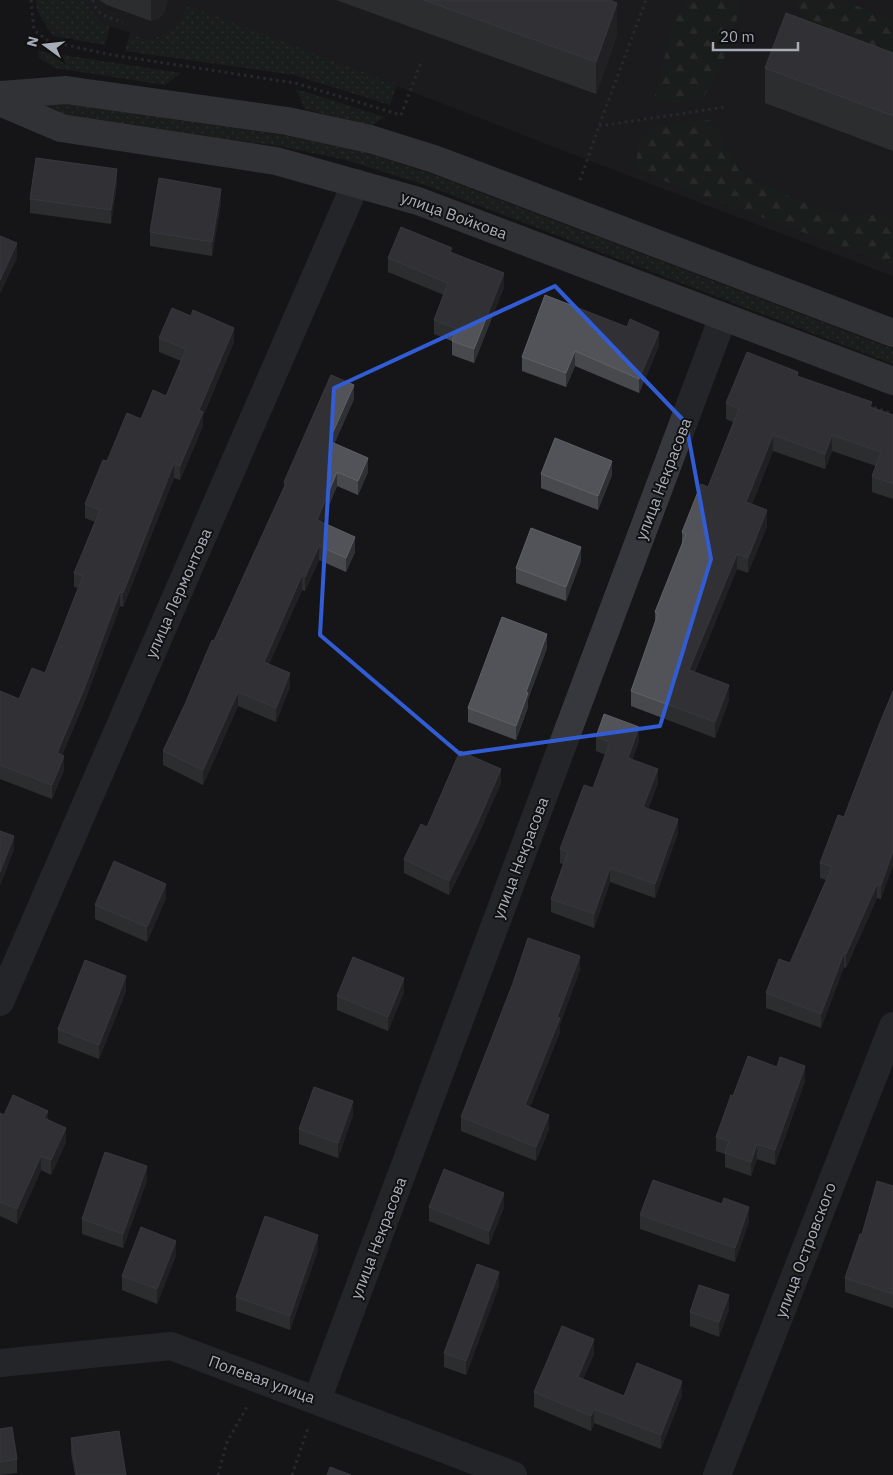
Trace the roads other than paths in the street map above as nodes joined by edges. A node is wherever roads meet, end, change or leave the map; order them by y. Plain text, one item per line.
1 (0, 95) edge
2 (0, 102) edge
3 (356, 183) junction
4 (723, 317) junction
5 (893, 333) edge
6 (893, 381) edge
7 (0, 1002) edge
8 (893, 1026) edge
9 (0, 1363) edge
10 (317, 1400) junction
11 (513, 1475) edge
12 (717, 1475) edge

1 - 5 main road
2 - 3 main road, улица Войкова
3 - 4 main road, улица Войкова
3 - 7 street, улица Лермонтова
4 - 6 main road, улица Войкова
4 - 10 street, улица Некрасова
8 - 12 street, улица Островского
9 - 10 street, Полевая улица
10 - 11 street, Полевая улица

